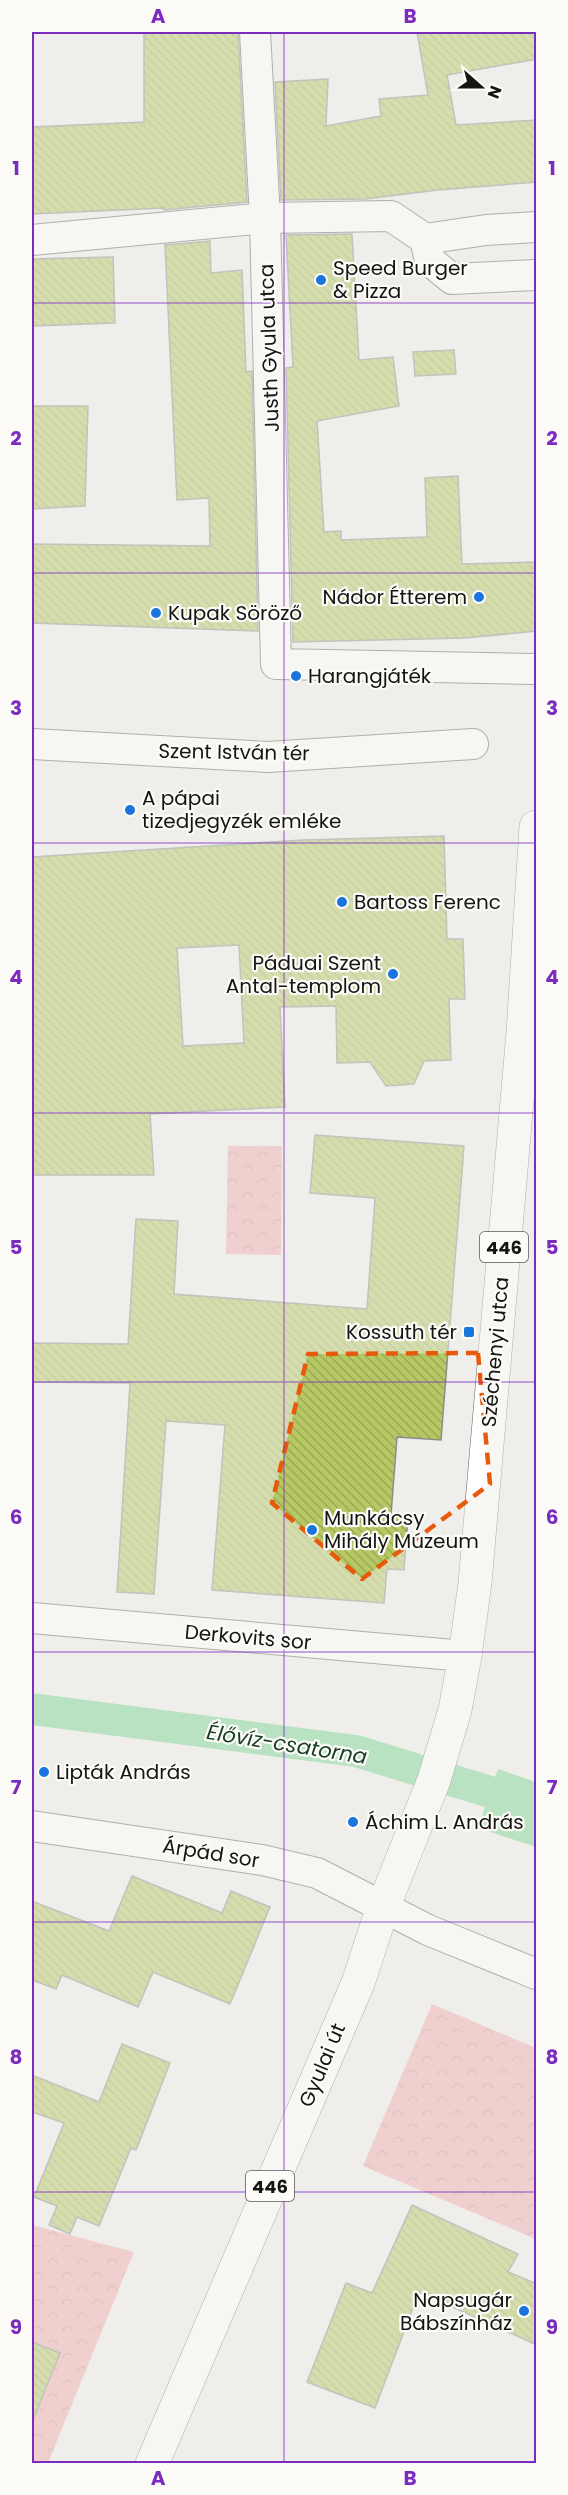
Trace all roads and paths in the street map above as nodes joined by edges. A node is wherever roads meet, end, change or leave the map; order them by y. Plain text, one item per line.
1 (255, 32) edge
2 (265, 218) junction
3 (537, 227) edge
4 (425, 239) junction
5 (32, 240) edge
6 (537, 275) edge
7 (537, 669) edge
8 (32, 744) edge
9 (473, 744) dead end
10 (537, 827) edge
11 (32, 1618) edge
12 (465, 1656) junction
13 (32, 1826) edge
14 (383, 1907) junction
15 (537, 1974) edge
16 (152, 2463) edge

1 - 2 street, Justh Gyula utca
2 - 4 street
2 - 5 street
2 - 7 street, Justh Gyula utca
3 - 4 street
4 - 6 street
8 - 9 street, Szent István tér
10 - 12 main road, Széchenyi utca / 446
11 - 12 street, Derkovits sor
12 - 14 main road, Gyulai út / 446
13 - 14 street, Árpád sor
14 - 15 street, Árpád sor
14 - 16 main road, Gyulai út / 446

